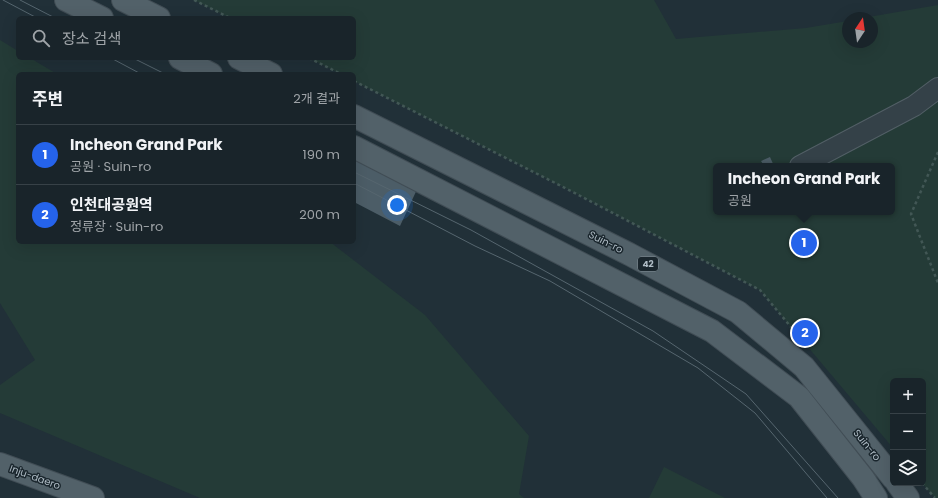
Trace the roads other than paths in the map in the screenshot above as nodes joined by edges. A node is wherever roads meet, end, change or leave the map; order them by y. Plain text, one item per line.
1 (66, 0) edge
2 (123, 0) edge
3 (98, 16) edge
4 (155, 16) edge
5 (184, 60) edge
6 (243, 60) edge
7 (207, 72) edge
8 (267, 72) edge
9 (938, 88) edge
10 (356, 117) edge
11 (356, 148) edge
12 (806, 163) edge
13 (0, 464) edge
14 (890, 474) edge
15 (899, 486) edge
16 (93, 498) edge
17 (876, 498) edge
18 (908, 498) edge

1 - 3 main road
2 - 4 main road
5 - 7 main road
6 - 8 main road
9 - 12 lane
10 - 14 main road, Suin-ro / 42
11 - 17 main road
13 - 16 main road, Inju-daero
15 - 18 main road

